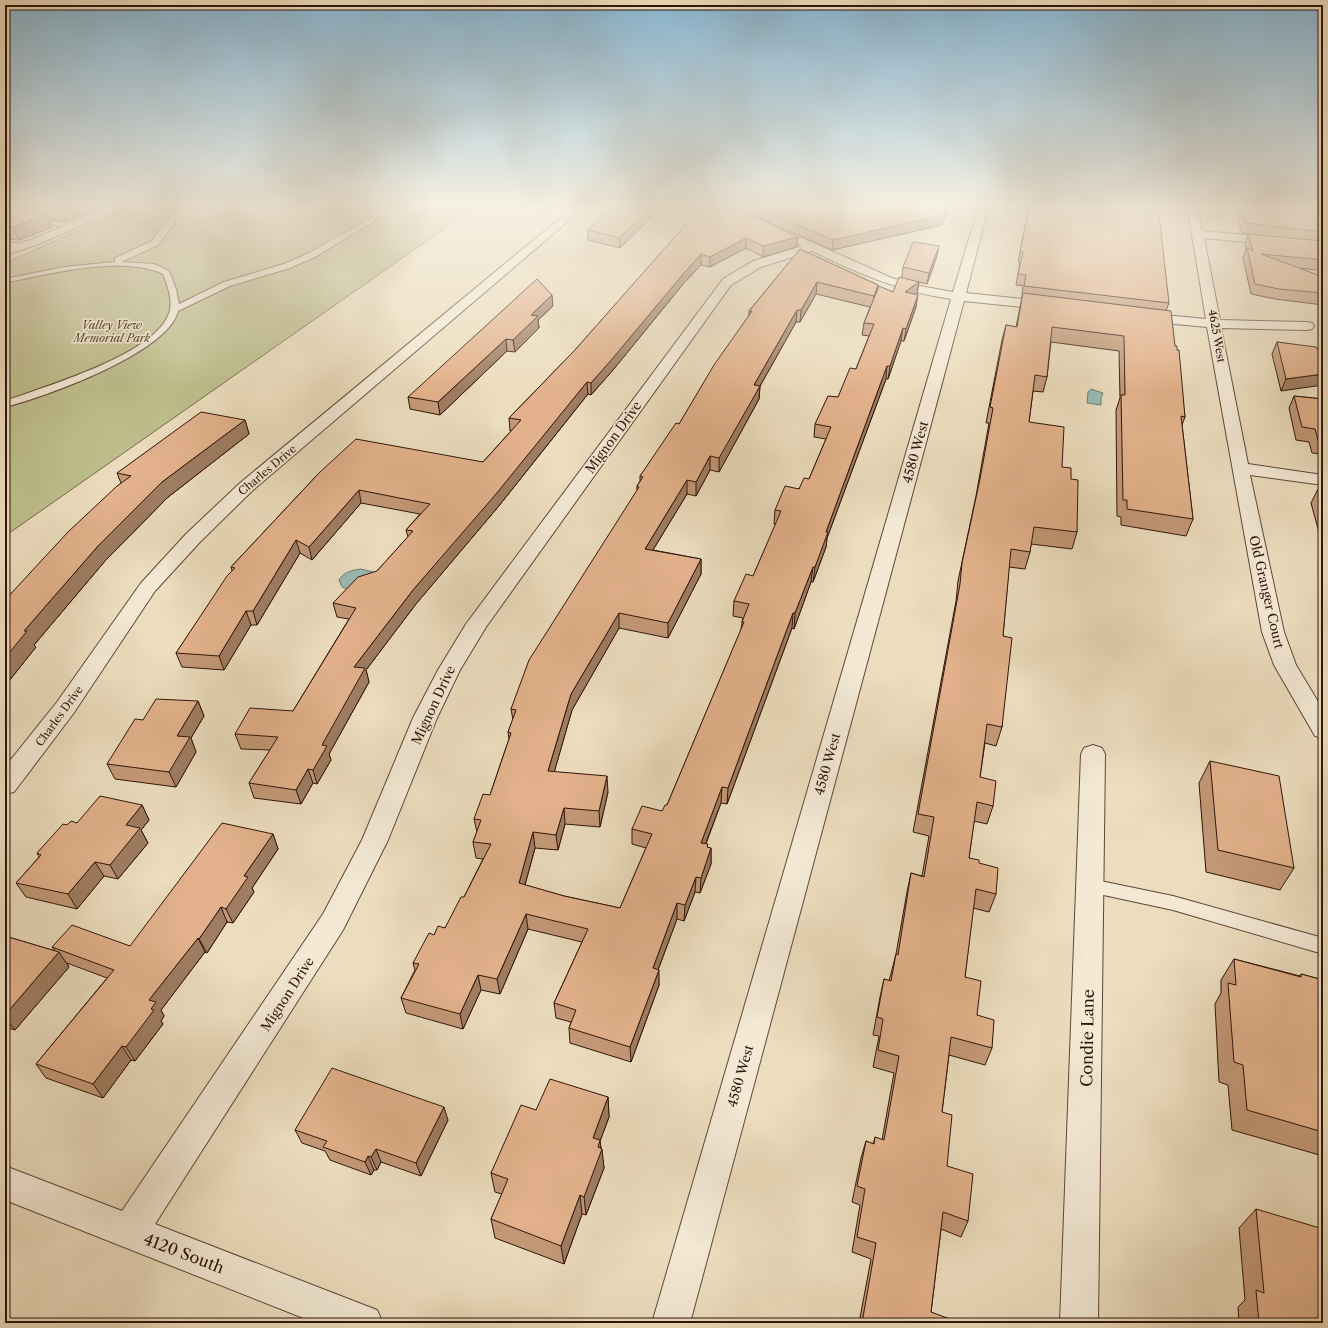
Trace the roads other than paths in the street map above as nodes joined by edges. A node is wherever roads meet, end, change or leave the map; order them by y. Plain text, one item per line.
1 (88, 267) edge
2 (151, 267) edge
3 (284, 267) edge
4 (507, 267) edge
5 (751, 267) edge
6 (857, 267) edge
7 (966, 267) edge
8 (1204, 267) edge
9 (5, 282) edge
10 (958, 295) junction
11 (1064, 308) edge
12 (175, 309) junction
13 (1127, 315) edge
14 (1214, 324) junction
15 (1308, 326) dead end
16 (5, 404) edge
17 (1240, 468) junction
18 (1323, 480) edge
19 (1323, 730) edge
20 (1093, 754) dead end
21 (5, 786) edge
22 (1091, 886) junction
23 (1323, 946) edge
24 (5, 1183) edge
25 (129, 1232) junction
26 (364, 1323) edge
27 (671, 1323) edge
28 (1079, 1323) edge

1 - 9 lane
2 - 12 lane
3 - 12 lane
4 - 21 street, Charles Drive
5 - 25 street, Mignon Drive
6 - 10 street
7 - 10 street, 4580 West
8 - 14 street, 4625 West
10 - 11 street
10 - 27 street, 4580 West
12 - 16 lane
13 - 14 street
14 - 15 street
14 - 17 street, 4625 West
17 - 18 street
17 - 19 street, Old Granger Court
20 - 22 street, Condie Lane
22 - 23 lane
22 - 28 street, Condie Lane
24 - 25 street, 4120 South
25 - 26 street, 4120 South

